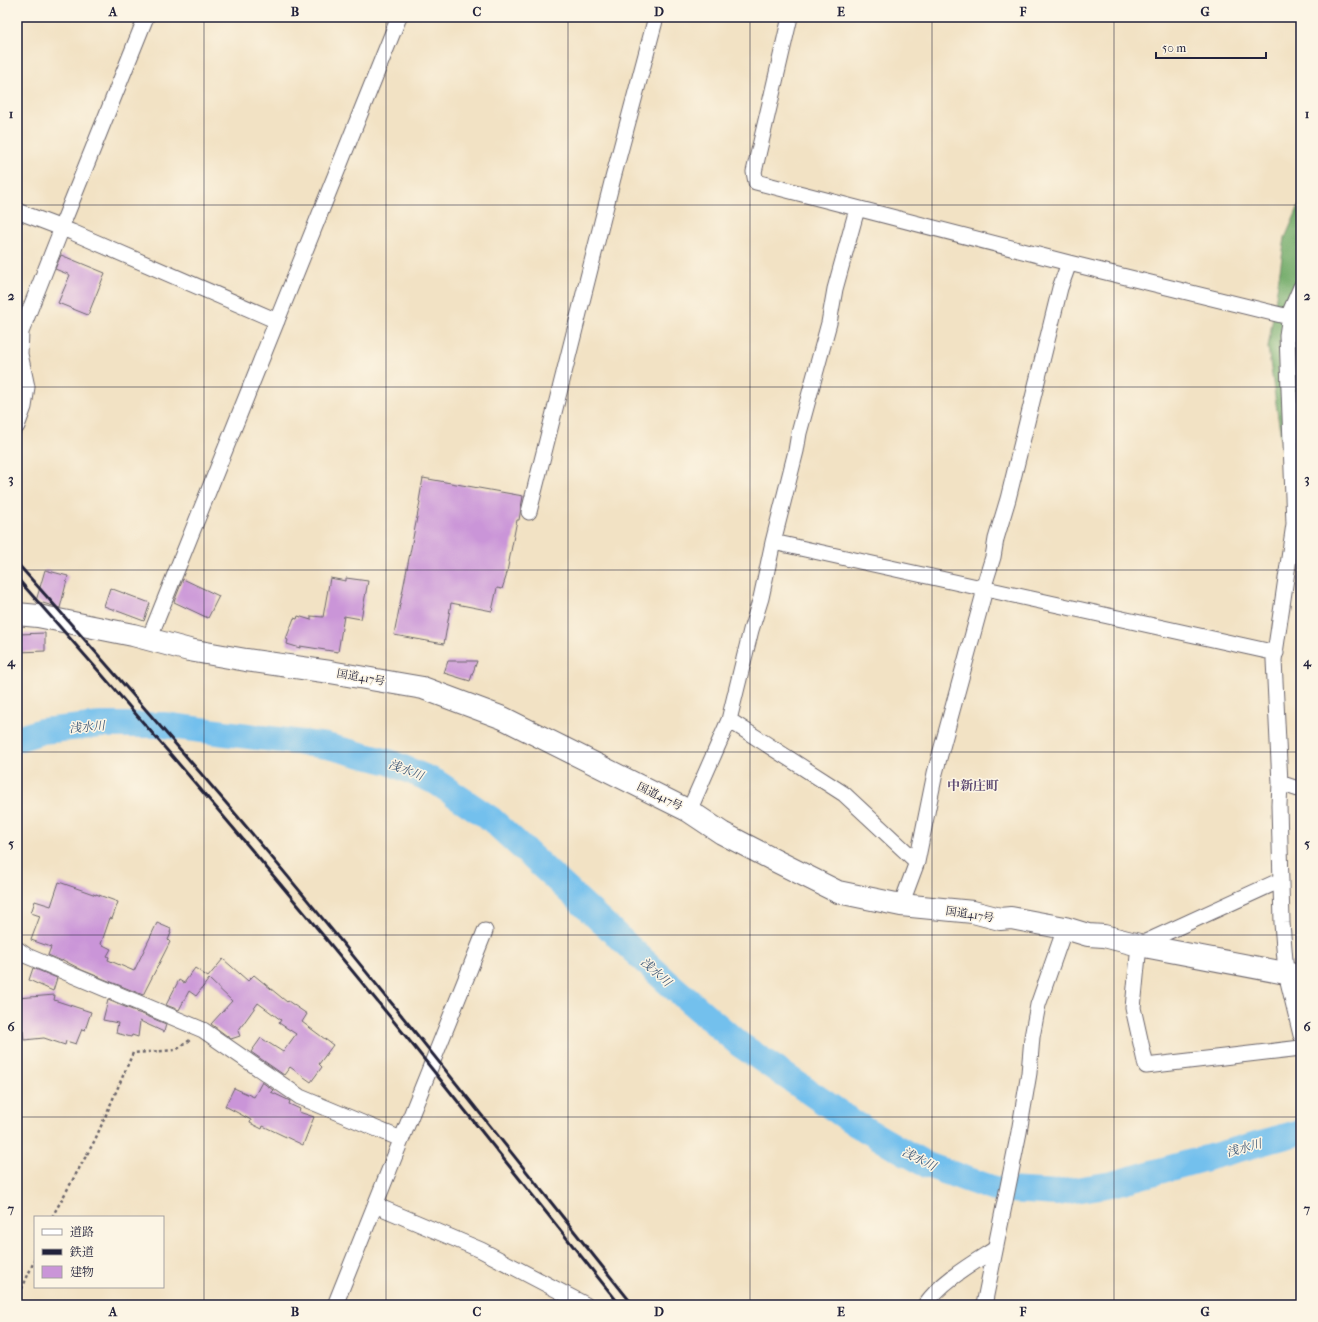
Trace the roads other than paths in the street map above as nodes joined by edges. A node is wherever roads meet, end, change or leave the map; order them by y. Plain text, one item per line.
1 (146, 17) edge
2 (399, 17) edge
3 (790, 17) edge
4 (652, 21) edge
5 (857, 209) junction
6 (17, 212) edge
7 (61, 228) junction
8 (1068, 263) junction
9 (1301, 287) edge
10 (1290, 317) junction
11 (277, 321) junction
12 (17, 426) edge
13 (529, 512) dead end
14 (773, 542) junction
15 (983, 589) junction
16 (17, 614) edge
17 (149, 639) junction
18 (1276, 653) junction
19 (729, 720) junction
20 (1280, 783) junction
21 (1301, 790) edge
22 (689, 811) junction
23 (917, 862) junction
24 (1281, 880) junction
25 (901, 905) junction
26 (1065, 928) junction
27 (485, 931) dead end
28 (1139, 945) junction
29 (17, 949) edge
30 (1294, 974) edge
31 (1301, 1035) edge
32 (1301, 1048) edge
33 (401, 1140) junction
34 (376, 1205) junction
35 (995, 1249) junction
36 (335, 1305) edge
37 (586, 1305) edge
38 (925, 1305) edge
39 (984, 1305) edge

1 - 7 street
2 - 11 street
3 - 5 street
4 - 13 street
5 - 8 street
5 - 14 street
6 - 7 street
7 - 11 street
7 - 12 street
8 - 10 street
8 - 15 street
9 - 10 street
10 - 18 street
11 - 17 street
14 - 15 street
14 - 19 street
15 - 18 street
15 - 23 street
16 - 17 highway, 国道417号
17 - 22 highway, 国道417号
18 - 20 street
19 - 22 street
19 - 23 street
20 - 21 street
20 - 24 street
22 - 25 highway, 国道417号
23 - 25 street
24 - 28 street
24 - 30 street
25 - 26 highway, 国道417号
26 - 28 highway, 国道417号
26 - 35 street
27 - 33 street
28 - 30 highway, 国道417号
28 - 32 street
29 - 33 street
30 - 31 street
33 - 34 street
34 - 36 street
34 - 37 street
35 - 38 street
35 - 39 street

